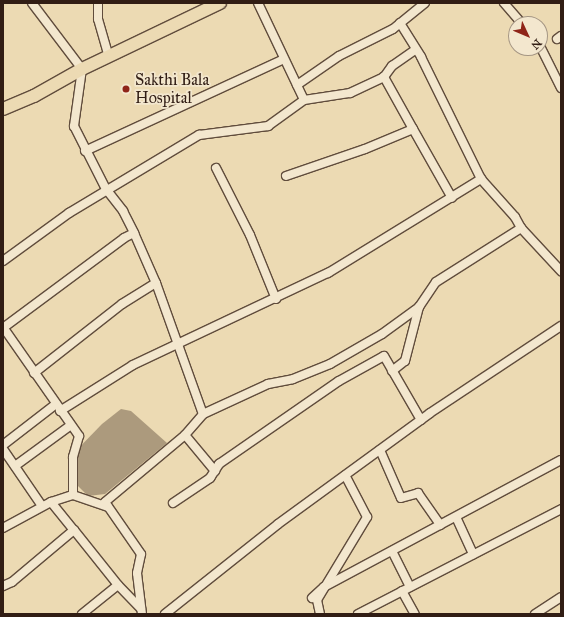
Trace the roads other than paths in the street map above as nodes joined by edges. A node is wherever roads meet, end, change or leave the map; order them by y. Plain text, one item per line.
1 (32, 3) edge
2 (98, 3) edge
3 (220, 3) edge
4 (258, 3) edge
5 (425, 3) edge
6 (504, 3) edge
7 (515, 16) edge
8 (400, 23) junction
9 (415, 50) junction
10 (545, 56) edge
11 (109, 57) junction
12 (284, 59) junction
13 (82, 69) junction
14 (384, 77) junction
15 (297, 85) junction
16 (561, 88) edge
17 (304, 100) junction
18 (3, 109) edge
19 (413, 129) junction
20 (84, 150) junction
21 (216, 168) dead end
22 (286, 176) dead end
23 (481, 179) junction
24 (106, 189) junction
25 (452, 198) junction
26 (521, 228) junction
27 (134, 233) junction
28 (3, 261) edge
29 (561, 270) edge
30 (156, 283) junction
31 (276, 299) junction
32 (420, 307) junction
33 (561, 326) edge
34 (3, 328) edge
35 (178, 346) junction
36 (392, 371) junction
37 (34, 373) junction
38 (58, 408) junction
39 (203, 414) junction
40 (421, 420) junction
41 (71, 425) junction
42 (185, 435) junction
43 (3, 445) edge
44 (3, 449) edge
45 (380, 450) junction
46 (561, 460) edge
47 (15, 466) junction
48 (215, 471) junction
49 (345, 475) junction
50 (73, 495) junction
51 (51, 502) junction
52 (173, 503) dead end
53 (42, 506) junction
54 (108, 507) junction
55 (561, 509) edge
56 (456, 517) junction
57 (440, 526) junction
58 (3, 528) edge
59 (74, 530) junction
60 (392, 551) junction
61 (473, 554) junction
62 (118, 585) junction
63 (3, 586) edge
64 (324, 587) junction
65 (406, 589) junction
66 (561, 597) edge
67 (312, 598) dead end
68 (142, 611) edge
69 (82, 614) edge
70 (165, 614) edge
71 (320, 614) edge
72 (358, 614) edge
73 (415, 614) edge
74 (535, 614) edge

1 - 13 street
2 - 11 street
3 - 11 main road
4 - 12 street
5 - 8 street
6 - 7 street
8 - 9 street
8 - 15 street
9 - 14 street
9 - 23 street
10 - 16 street
11 - 13 main road
12 - 15 street
12 - 20 street
13 - 18 main road
13 - 20 street
14 - 17 street
14 - 19 street
15 - 17 street
17 - 24 street
19 - 22 street
19 - 25 street
20 - 24 street
21 - 31 street
23 - 25 street
23 - 26 street
24 - 27 street
24 - 28 street
25 - 31 street
26 - 29 street
26 - 32 street
27 - 30 street
27 - 34 street
30 - 35 street
30 - 37 street
31 - 35 street
32 - 36 street
32 - 39 street
33 - 40 street
34 - 37 street
35 - 38 street
35 - 39 street
36 - 40 street
36 - 48 street
37 - 38 street
38 - 41 street
38 - 43 street
39 - 42 street
40 - 45 street
41 - 47 street
41 - 50 street
42 - 48 street
42 - 54 street
44 - 47 street
45 - 49 street
45 - 57 street
46 - 56 street
47 - 53 street
48 - 52 street
49 - 64 street
49 - 70 street
50 - 51 street
50 - 54 street
51 - 53 street
51 - 59 street
53 - 58 street
54 - 68 street
55 - 61 street
56 - 57 street
56 - 61 street
57 - 60 street
59 - 62 street
59 - 63 street
60 - 64 street
60 - 65 street
61 - 65 street
62 - 68 street
62 - 69 street
64 - 67 street
64 - 71 street
65 - 72 street
65 - 73 street
66 - 74 street

